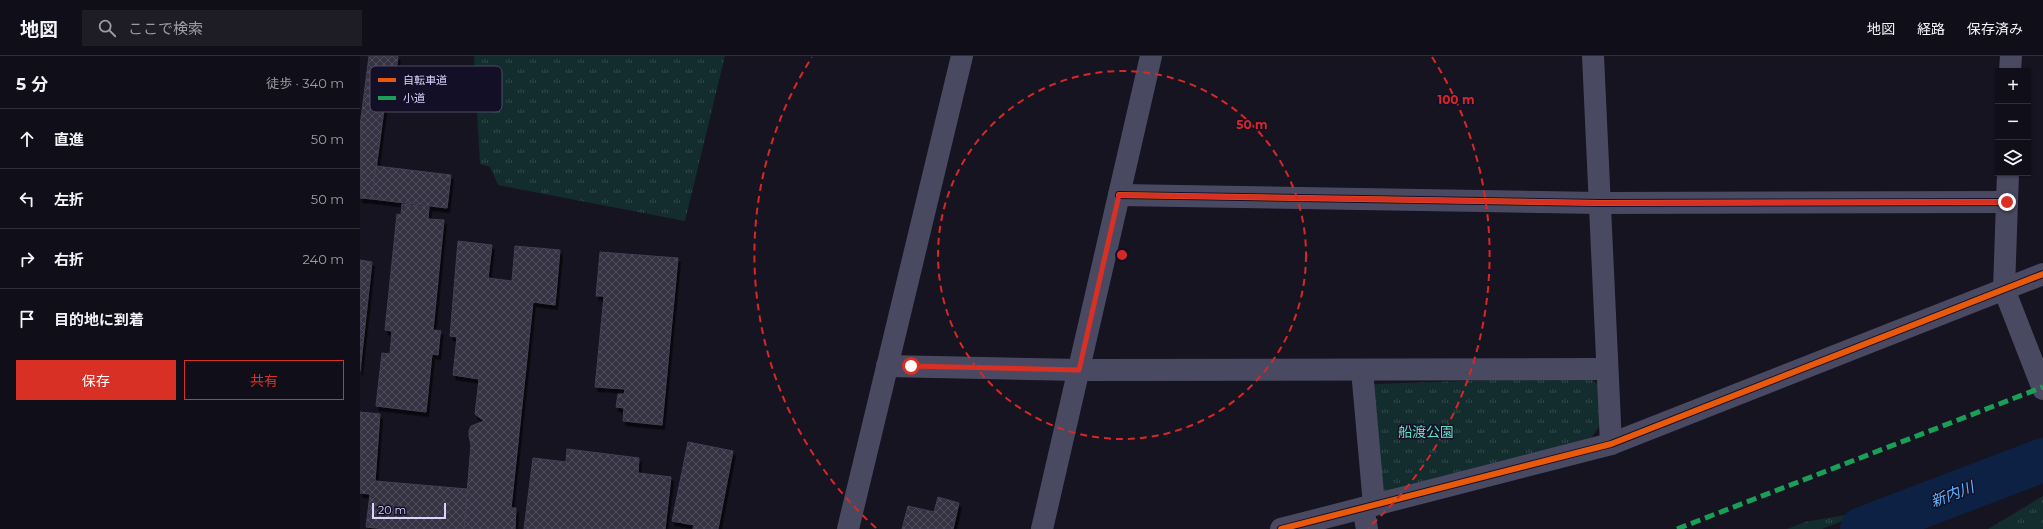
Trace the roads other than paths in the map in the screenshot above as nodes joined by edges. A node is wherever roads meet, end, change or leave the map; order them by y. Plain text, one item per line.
1 (962, 56) edge
2 (1151, 56) edge
3 (1593, 56) edge
4 (2011, 56) edge
5 (2010, 68) edge
6 (2008, 176) edge
7 (1119, 195) junction
8 (2007, 202) junction
9 (1600, 203) junction
10 (2043, 274) edge
11 (2004, 289) junction
12 (887, 366) junction
13 (1607, 369) junction
14 (1079, 370) junction
15 (1362, 370) junction
16 (2043, 388) edge
17 (1610, 444) junction
18 (1368, 506) junction
19 (848, 529) edge
20 (1042, 529) edge
21 (1281, 529) edge
22 (1367, 529) edge

1 - 12 street
2 - 7 street
3 - 9 street
4 - 5 street
6 - 8 street
7 - 9 street
7 - 14 street
8 - 9 street
8 - 11 street
9 - 13 street
10 - 11 street
11 - 16 street
11 - 17 street
12 - 14 street
12 - 19 street
13 - 15 street
13 - 17 street
14 - 15 street
14 - 20 street
15 - 18 street
17 - 18 street
18 - 21 street
18 - 22 street

